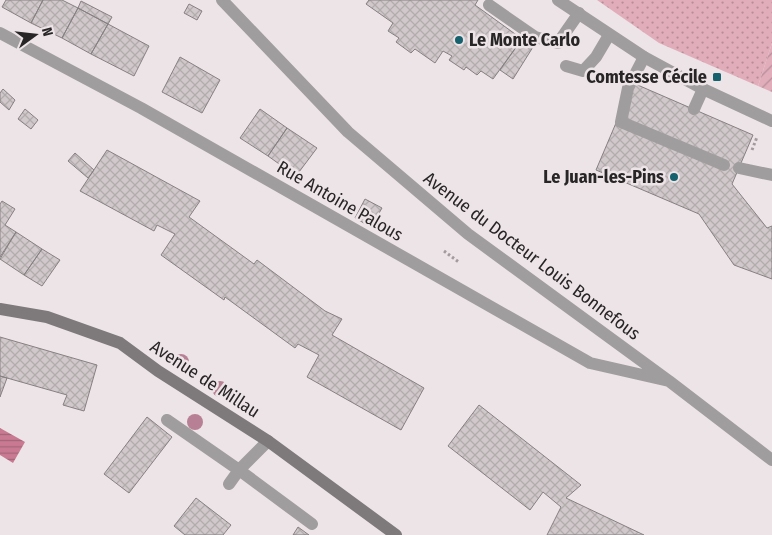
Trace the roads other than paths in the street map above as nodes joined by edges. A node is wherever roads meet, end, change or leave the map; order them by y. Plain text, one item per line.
1 (222, 0) edge
2 (558, 0) edge
3 (490, 5) dead end
4 (579, 13) junction
5 (0, 33) edge
6 (609, 35) junction
7 (644, 57) junction
8 (566, 66) dead end
9 (703, 89) junction
10 (694, 110) dead end
11 (772, 121) edge
12 (724, 165) dead end
13 (739, 168) dead end
14 (772, 175) edge
15 (0, 308) edge
16 (669, 381) junction
17 (167, 420) dead end
18 (268, 441) junction
19 (772, 460) edge
20 (239, 470) junction
21 (229, 484) dead end
22 (312, 524) dead end
23 (396, 535) edge

1 - 16 street, Avenue du Docteur Louis Bonnefous
2 - 4 street
3 - 4 street
4 - 6 street
5 - 16 street, Rue Antoine Palous
6 - 7 street
6 - 8 street
7 - 9 street
7 - 12 street
9 - 10 street
9 - 11 street
13 - 14 street
15 - 18 main road, Avenue de Millau
16 - 19 street, Avenue du Docteur Louis Bonnefous
17 - 20 street
18 - 20 street
18 - 23 main road, Avenue de Millau
20 - 21 street
20 - 22 street

